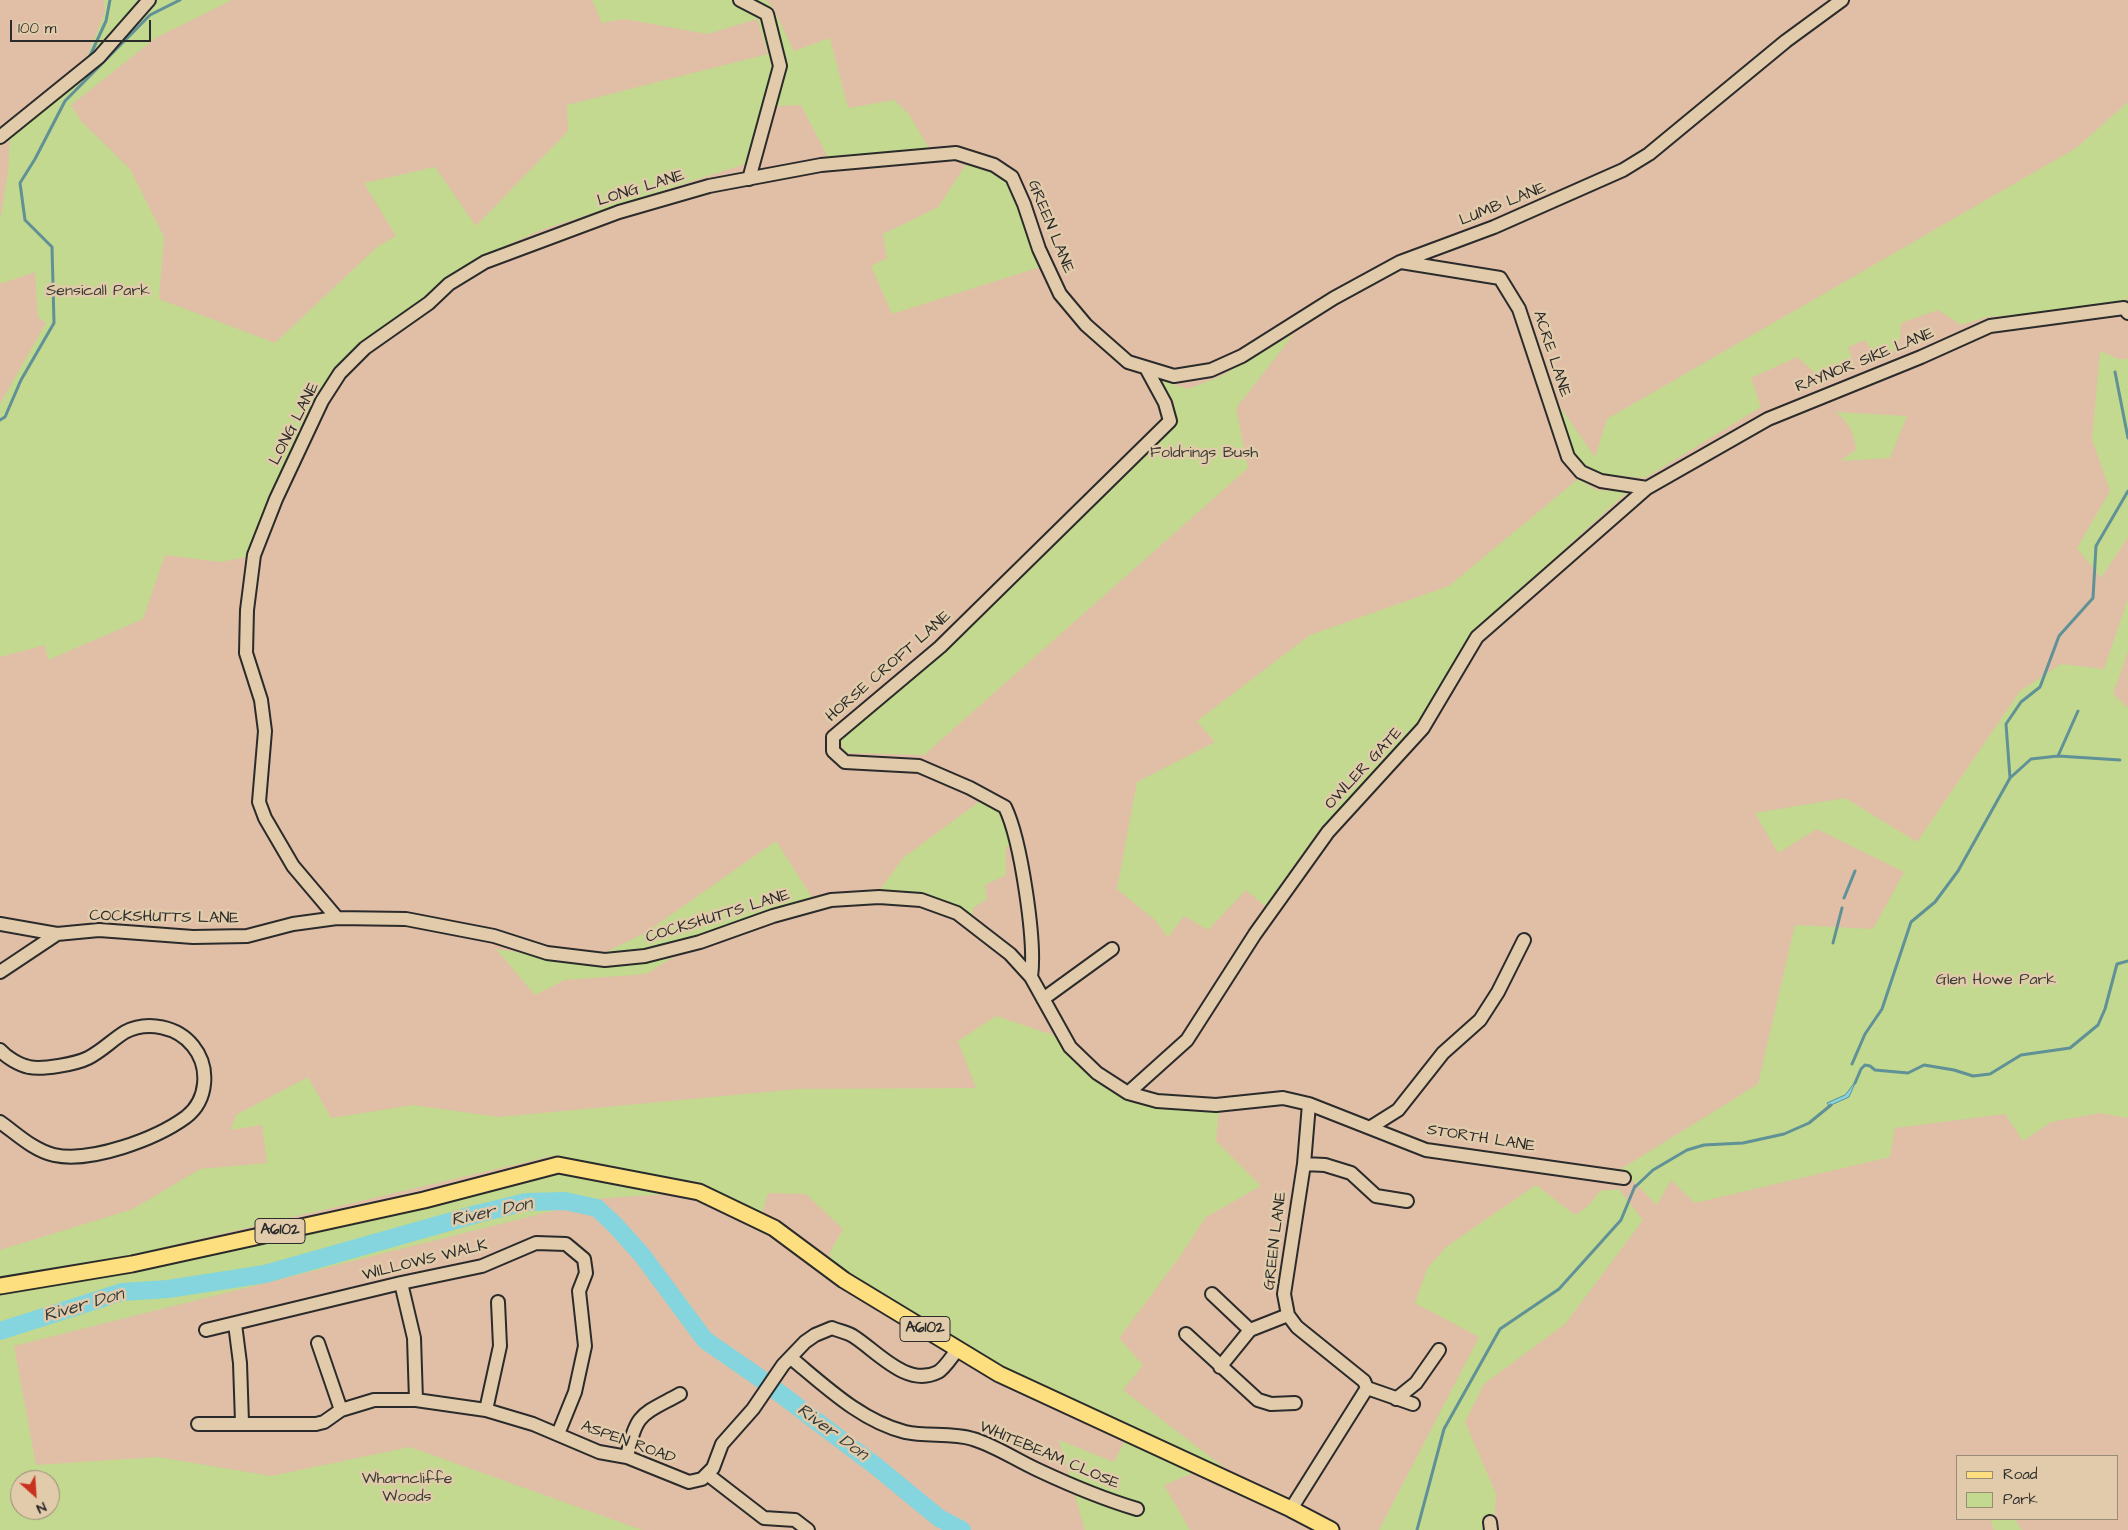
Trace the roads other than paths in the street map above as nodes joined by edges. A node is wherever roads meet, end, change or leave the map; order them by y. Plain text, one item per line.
1 (149, 0) edge
2 (740, 0) edge
3 (1842, 0) edge
4 (0, 137) edge
5 (749, 179) junction
6 (1400, 262) junction
7 (2128, 313) edge
8 (1146, 368) junction
9 (1647, 488) junction
10 (337, 918) junction
11 (0, 924) edge
12 (57, 934) junction
13 (1524, 940) dead end
14 (1112, 949) dead end
15 (0, 972) edge
16 (1031, 977) junction
17 (1043, 999) junction
18 (0, 1050) edge
19 (1128, 1093) junction
20 (1309, 1104) junction
21 (0, 1122) edge
22 (1371, 1127) junction
23 (1304, 1164) junction
24 (1624, 1178) dead end
25 (1407, 1201) dead end
26 (401, 1283) junction
27 (0, 1286) edge
28 (1212, 1294) dead end
29 (498, 1302) dead end
30 (1288, 1314) junction
31 (235, 1324) junction
32 (206, 1330) dead end
33 (1250, 1330) junction
34 (1186, 1334) dead end
35 (318, 1343) dead end
36 (958, 1349) junction
37 (1440, 1350) dead end
38 (787, 1362) junction
39 (1220, 1368) junction
40 (1367, 1388) junction
41 (680, 1394) dead end
42 (1396, 1399) junction
43 (416, 1400) junction
44 (1295, 1403) dead end
45 (1413, 1404) dead end
46 (340, 1410) junction
47 (486, 1410) junction
48 (242, 1422) junction
49 (198, 1424) dead end
50 (558, 1434) junction
51 (627, 1457) junction
52 (707, 1474) junction
53 (1137, 1509) dead end
54 (1291, 1509) junction
55 (808, 1530) edge
56 (1331, 1530) edge

1 - 4 street
2 - 5 street
3 - 6 street, LUMB LANE
5 - 8 street, GREEN LANE
5 - 10 street, LONG LANE
6 - 8 street, LUMB LANE
6 - 9 street, ACRE LANE
7 - 9 street, RAYNOR SIKE LANE
8 - 16 street, HORSE CROFT LANE
9 - 19 street, OWLER GATE
10 - 12 street, COCKSHUTTS LANE
10 - 16 street, COCKSHUTTS LANE
11 - 12 street, COCKSHUTTS LANE
12 - 15 street
13 - 22 street
14 - 17 street
16 - 17 street, COCKSHUTTS LANE
17 - 19 street, COCKSHUTTS LANE
18 - 21 street
19 - 20 street
20 - 22 street, STORTH LANE
20 - 23 street, GREEN LANE
22 - 24 street, STORTH LANE
23 - 25 street
23 - 30 street, GREEN LANE
26 - 31 street, WILLOWS WALK
26 - 43 street
26 - 50 street, WILLOWS WALK
27 - 36 main road, A6102
28 - 33 street
29 - 47 street
30 - 33 street
30 - 40 street
31 - 32 street, WILLOWS WALK
31 - 48 street
33 - 39 street
34 - 39 street
35 - 46 street
36 - 38 street
36 - 54 main road, A6102
37 - 42 street
38 - 52 street
38 - 53 street, WHITEBEAM CLOSE
39 - 44 street
40 - 42 street
40 - 54 street
41 - 51 street
42 - 45 street
43 - 46 street, ASPEN ROAD
43 - 47 street, ASPEN ROAD
46 - 48 street, ASPEN ROAD
47 - 50 street, ASPEN ROAD
48 - 49 street, ASPEN ROAD
50 - 51 street, ASPEN ROAD
51 - 52 street, ASPEN ROAD
52 - 55 street
54 - 56 main road, A6102

